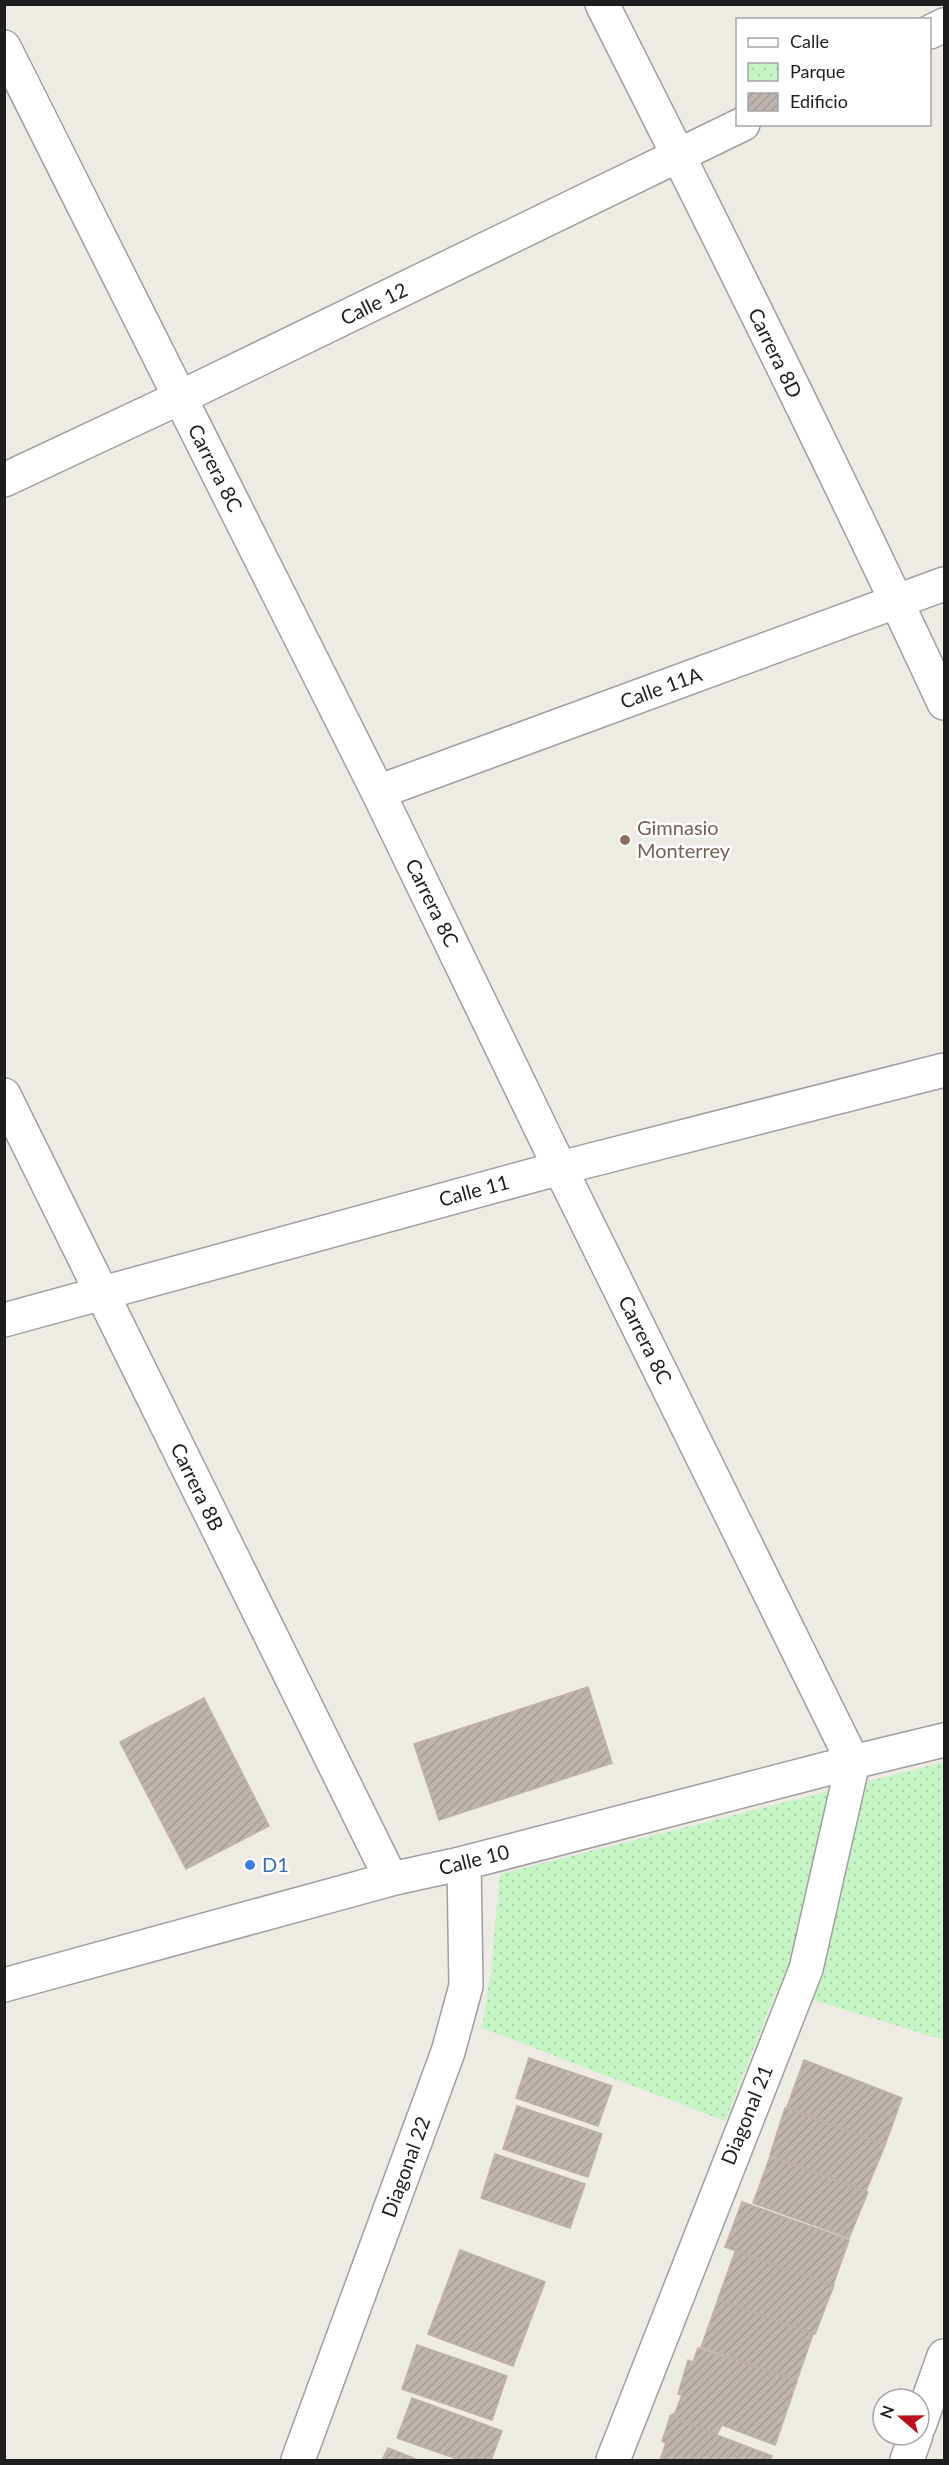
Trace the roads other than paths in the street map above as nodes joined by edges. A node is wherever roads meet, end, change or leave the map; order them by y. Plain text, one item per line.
1 (602, 4) edge
2 (945, 25) edge
3 (931, 32) edge
4 (4, 47) edge
5 (739, 126) edge
6 (679, 156) junction
7 (179, 398) junction
8 (4, 480) edge
9 (945, 584) edge
10 (897, 601) junction
11 (945, 703) edge
12 (378, 792) junction
13 (945, 1070) edge
14 (4, 1095) edge
15 (560, 1168) junction
16 (100, 1292) junction
17 (4, 1320) edge
18 (945, 1740) edge
19 (853, 1761) junction
20 (464, 1863) junction
21 (391, 1879) junction
22 (4, 1985) edge
23 (945, 2356) edge
24 (931, 2394) edge
25 (298, 2460) edge
26 (613, 2460) edge

1 - 6 street, Carrera 8D
2 - 3 street
4 - 7 street, Carrera 8C
5 - 6 street, Calle 12
6 - 7 street, Calle 12
6 - 10 street, Carrera 8D
7 - 8 street, Calle 12
7 - 12 street, Carrera 8C
9 - 10 street, Calle 11A
10 - 11 street, Carrera 8D
10 - 12 street, Calle 11A
12 - 15 street, Carrera 8C
13 - 15 street, Calle 11
14 - 16 street, Carrera 8B
15 - 16 street, Calle 11
15 - 19 street, Carrera 8C
16 - 17 street, Calle 11
16 - 21 street, Carrera 8B
18 - 19 street, Calle 10
19 - 20 street, Calle 10
19 - 26 street, Diagonal 21
20 - 21 street, Calle 10
20 - 25 street, Diagonal 22
21 - 22 street, Calle 10
23 - 24 street

